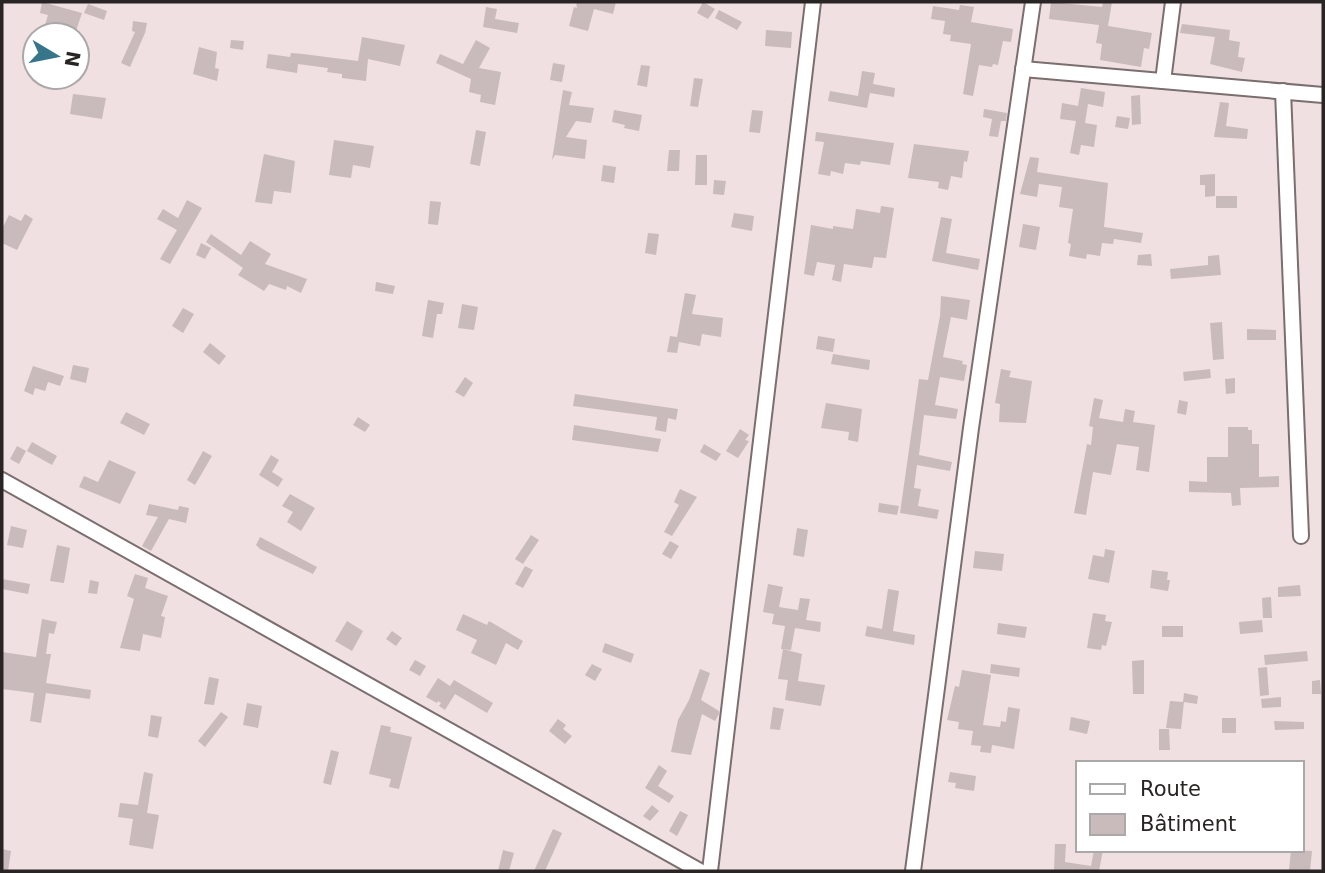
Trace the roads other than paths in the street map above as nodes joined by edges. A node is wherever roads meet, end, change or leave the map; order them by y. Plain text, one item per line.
1 (813, 2) edge
2 (1033, 2) edge
3 (1173, 2) edge
4 (1023, 69) junction
5 (1163, 81) junction
6 (1283, 91) junction
7 (1323, 95) edge
8 (2, 480) edge
9 (1301, 536) dead end
10 (700, 871) edge
11 (710, 871) edge
12 (913, 871) edge

1 - 11 street
2 - 4 street
3 - 5 street
4 - 5 street
4 - 12 street
5 - 6 street
6 - 7 street
6 - 9 street
8 - 10 street

